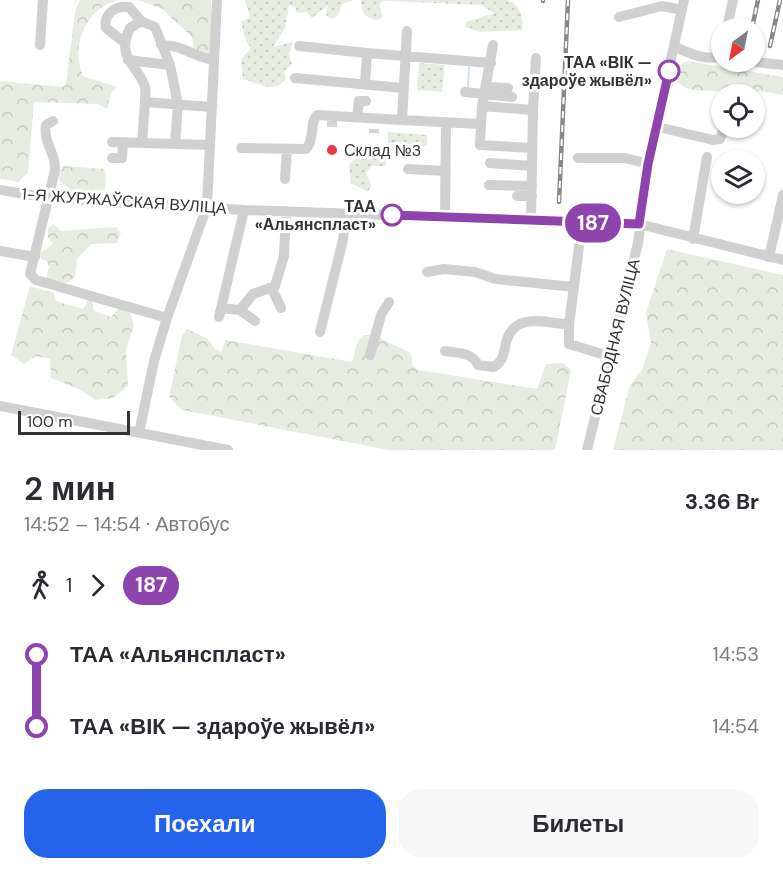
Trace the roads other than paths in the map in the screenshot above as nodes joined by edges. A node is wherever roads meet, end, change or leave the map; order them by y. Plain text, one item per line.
1 (43, 0) edge
2 (217, 0) edge
3 (733, 0) edge
4 (683, 5) edge
5 (619, 17) dead end
6 (729, 18) edge
7 (141, 21) junction
8 (406, 31) dead end
9 (125, 43) junction
10 (40, 45) dead end
11 (161, 45) junction
12 (493, 45) dead end
13 (299, 46) dead end
14 (674, 48) junction
15 (367, 53) junction
16 (405, 58) junction
17 (711, 58) edge
18 (128, 60) junction
19 (214, 60) junction
20 (532, 62) dead end
21 (491, 63) junction
22 (765, 63) edge
23 (170, 65) junction
24 (783, 65) edge
25 (295, 78) dead end
26 (365, 84) junction
27 (403, 88) junction
28 (486, 90) junction
29 (465, 92) dead end
30 (510, 93) dead end
31 (366, 101) dead end
32 (146, 102) junction
33 (178, 105) junction
34 (482, 106) junction
35 (212, 107) junction
36 (533, 110) junction
37 (357, 117) junction
38 (402, 120) junction
39 (448, 120) junction
40 (52, 121) dead end
41 (480, 124) junction
42 (658, 127) junction
43 (720, 138) edge
44 (528, 140) junction
45 (142, 143) junction
46 (175, 144) junction
47 (210, 145) junction
48 (241, 147) dead end
49 (287, 149) junction
50 (707, 157) dead end
51 (123, 158) dead end
52 (578, 158) dead end
53 (490, 163) dead end
54 (648, 164) junction
55 (531, 166) junction
56 (408, 169) dead end
57 (446, 171) junction
58 (285, 179) dead end
59 (489, 185) dead end
60 (0, 190) edge
61 (532, 191) junction
62 (783, 195) edge
63 (517, 196) dead end
64 (50, 198) junction
65 (207, 206) junction
66 (244, 210) junction
67 (286, 211) junction
68 (346, 214) junction
69 (445, 217) junction
70 (531, 220) junction
71 (582, 223) junction
72 (639, 224) junction
73 (693, 239) junction
74 (0, 251) edge
75 (35, 257) junction
76 (769, 257) junction
77 (783, 260) edge
78 (427, 272) dead end
79 (574, 287) junction
80 (272, 289) junction
81 (389, 302) dead end
82 (281, 308) dead end
83 (240, 309) junction
84 (166, 318) junction
85 (255, 321) dead end
86 (569, 325) junction
87 (320, 332) dead end
88 (445, 351) dead end
89 (370, 355) dead end
90 (612, 357) junction
91 (0, 406) edge
92 (140, 433) junction
93 (228, 450) edge
94 (587, 450) edge

1 - 10 street
2 - 19 street
3 - 6 street
4 - 5 street
4 - 14 street, СВАБОДНАЯ ВУЛІЦА
7 - 9 street
7 - 9 street
7 - 11 street
8 - 16 street
9 - 18 street
11 - 19 street
11 - 23 street
12 - 21 street
13 - 15 street
14 - 17 street
14 - 42 street, СВАБОДНАЯ ВУЛІЦА
15 - 16 street
15 - 26 street
16 - 21 street
16 - 27 street
18 - 23 street
18 - 32 street
19 - 35 street
20 - 36 street
21 - 28 street
22 - 24 street
23 - 33 street
25 - 26 street
26 - 27 street
27 - 38 street
28 - 29 street
28 - 30 street
28 - 34 street
31 - 37 street
32 - 33 street
32 - 45 street
33 - 35 street
33 - 46 street
34 - 36 street
34 - 41 street
35 - 47 street
36 - 44 street
37 - 38 street
37 - 49 street
38 - 39 street
39 - 41 street
39 - 57 street
40 - 64 street
41 - 44 street
42 - 43 street
42 - 54 street, СВАБОДНАЯ ВУЛІЦА
44 - 55 street
45 - 46 street
45 - 51 street
46 - 47 street
47 - 65 street
48 - 49 street
49 - 58 street
50 - 73 street
52 - 54 street
53 - 55 street
54 - 72 street, СВАБОДНАЯ ВУЛІЦА
55 - 61 street
56 - 57 street
57 - 69 street
59 - 61 street
60 - 64 street, 1-Я ЖУРЖАЎСКАЯ ВУЛІЦА
61 - 63 street
61 - 70 street
62 - 76 street
64 - 65 street, 1-Я ЖУРЖАЎСКАЯ ВУЛІЦА
64 - 75 street
65 - 66 street, 1-Я ЖУРЖАЎСКАЯ ВУЛІЦА
65 - 84 street
66 - 67 street, 1-Я ЖУРЖАЎСКАЯ ВУЛІЦА
66 - 83 street
67 - 68 street, 1-Я ЖУРЖАЎСКАЯ ВУЛІЦА
67 - 80 street
68 - 69 street, 1-Я ЖУРЖАЎСКАЯ ВУЛІЦА
68 - 87 street
69 - 70 street, 1-Я ЖУРЖАЎСКАЯ ВУЛІЦА
70 - 71 street, 1-Я ЖУРЖАЎСКАЯ ВУЛІЦА
71 - 72 street, 1-Я ЖУРЖАЎСКАЯ ВУЛІЦА
71 - 79 street
72 - 73 street, 1-Я ЖУРЖАЎСКАЯ ВУЛІЦА
72 - 90 street, СВАБОДНАЯ ВУЛІЦА
73 - 76 street, 1-Я ЖУРЖАЎСКАЯ ВУЛІЦА
74 - 75 street
75 - 84 street
76 - 77 street, 1-Я ЖУРЖАЎСКАЯ ВУЛІЦА
78 - 79 street
79 - 86 street
80 - 82 street
80 - 83 street
81 - 89 street
83 - 85 street
84 - 92 street
86 - 88 street
86 - 90 street
90 - 94 street, СВАБОДНАЯ ВУЛІЦА
91 - 92 street
92 - 93 street

